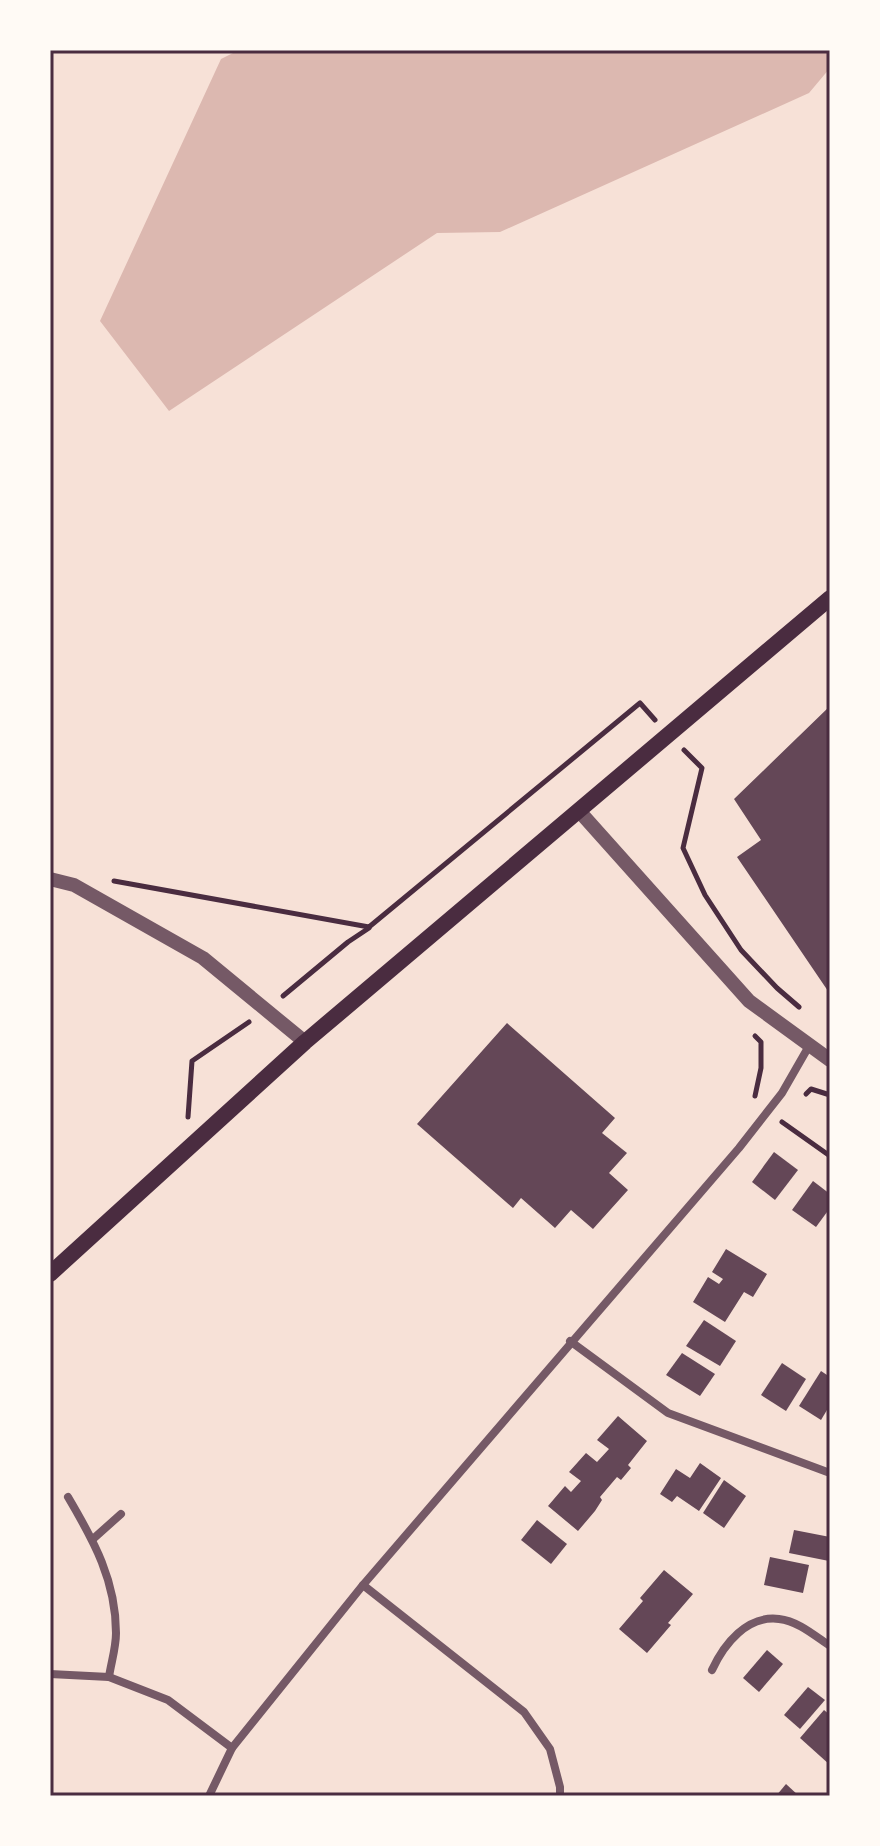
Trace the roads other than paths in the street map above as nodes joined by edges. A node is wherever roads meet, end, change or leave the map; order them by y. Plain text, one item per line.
1 (830, 598) edge
2 (50, 656) edge
3 (50, 664) edge
4 (580, 812) junction
5 (50, 879) edge
6 (305, 1042) junction
7 (809, 1046) junction
8 (830, 1060) edge
9 (50, 1274) edge
10 (570, 1341) junction
11 (830, 1473) edge
12 (68, 1497) dead end
13 (121, 1514) dead end
14 (93, 1539) junction
15 (363, 1585) junction
16 (829, 1644) edge
17 (712, 1670) dead end
18 (50, 1674) edge
19 (109, 1677) junction
20 (232, 1748) junction
21 (209, 1796) edge
22 (560, 1796) edge

1 - 4 main road
2 - 3 lane
4 - 6 main road
4 - 7 street
5 - 6 street
6 - 9 main road
7 - 8 street
7 - 10 street
10 - 11 street
10 - 15 street
12 - 14 street
13 - 14 street
14 - 19 street
15 - 20 street
15 - 22 street
16 - 17 street
18 - 19 street
19 - 20 street
20 - 21 street

